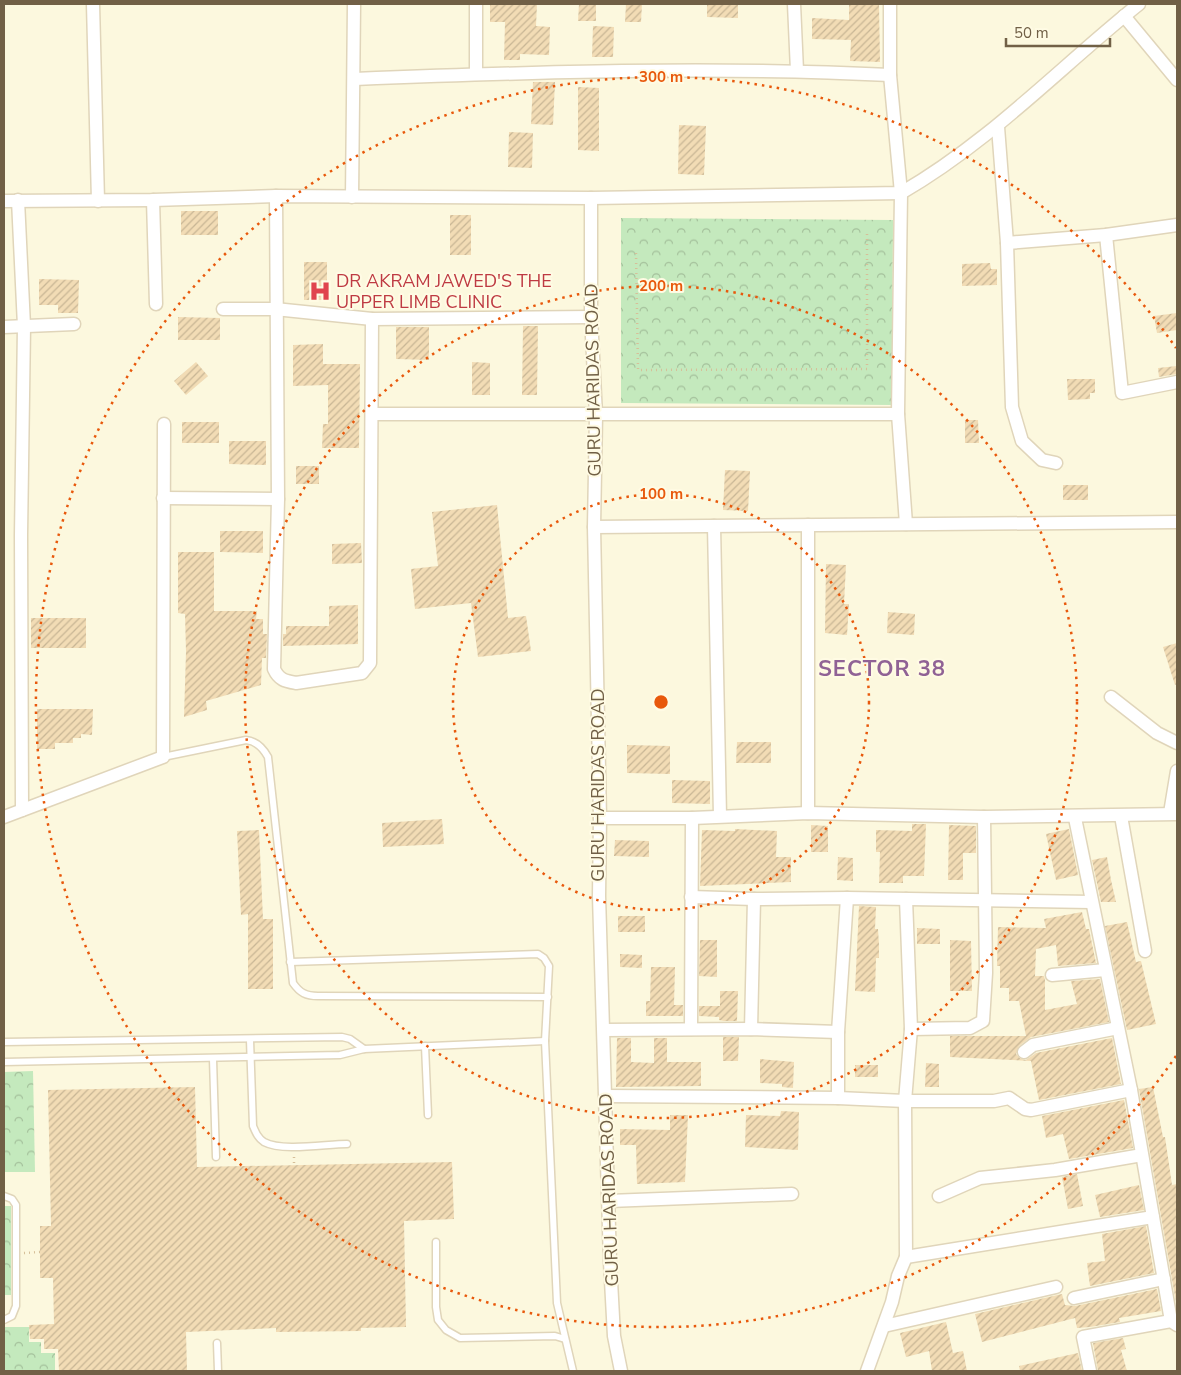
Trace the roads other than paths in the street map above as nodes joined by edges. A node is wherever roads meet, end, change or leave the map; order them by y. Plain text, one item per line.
1 (93, 4) edge
2 (354, 4) edge
3 (476, 4) edge
4 (794, 4) edge
5 (890, 4) edge
6 (1139, 4) edge
7 (1124, 16) junction
8 (797, 71) junction
9 (476, 74) junction
10 (890, 75) junction
11 (355, 78) junction
12 (1177, 80) edge
13 (998, 127) junction
14 (901, 193) junction
15 (276, 196) junction
16 (352, 197) junction
17 (591, 198) junction
18 (18, 200) junction
19 (153, 200) junction
20 (4, 201) edge
21 (98, 201) junction
22 (1177, 225) edge
23 (1106, 235) junction
24 (1007, 243) junction
25 (156, 304) dead end
26 (223, 309) dead end
27 (275, 309) junction
28 (591, 317) junction
29 (372, 319) junction
30 (74, 324) dead end
31 (24, 326) junction
32 (4, 327) edge
33 (1177, 382) edge
34 (373, 414) junction
35 (898, 414) junction
36 (596, 415) junction
37 (164, 424) dead end
38 (1056, 463) dead end
39 (163, 498) junction
40 (278, 499) junction
41 (1177, 522) edge
42 (906, 524) junction
43 (808, 525) junction
44 (714, 526) junction
45 (594, 528) junction
46 (1110, 697) dead end
47 (1177, 743) edge
48 (163, 757) junction
49 (1177, 771) edge
50 (22, 810) junction
51 (808, 813) junction
52 (1174, 814) edge
53 (720, 816) junction
54 (1121, 816) junction
55 (4, 817) edge
56 (984, 817) junction
57 (600, 818) junction
58 (692, 818) junction
59 (1075, 818) junction
60 (691, 896) junction
61 (847, 898) junction
62 (754, 899) junction
63 (906, 899) junction
64 (985, 900) junction
65 (1091, 902) junction
66 (1145, 951) dead end
67 (290, 962) junction
68 (1105, 970) junction
69 (1052, 975) dead end
70 (548, 997) junction
71 (1118, 1028) junction
72 (691, 1029) junction
73 (751, 1029) junction
74 (604, 1030) junction
75 (911, 1030) junction
76 (838, 1032) junction
77 (250, 1040) junction
78 (545, 1040) junction
79 (4, 1042) edge
80 (426, 1046) junction
81 (364, 1049) junction
82 (1024, 1052) dead end
83 (251, 1058) junction
84 (213, 1059) junction
85 (4, 1062) edge
86 (1131, 1090) junction
87 (606, 1096) junction
88 (838, 1098) junction
89 (905, 1101) junction
90 (428, 1115) dead end
91 (347, 1144) dead end
92 (1142, 1156) junction
93 (216, 1157) dead end
94 (792, 1194) dead end
95 (4, 1196) edge
96 (939, 1196) dead end
97 (608, 1201) junction
98 (1153, 1217) junction
99 (436, 1242) dead end
100 (906, 1257) junction
101 (1164, 1279) junction
102 (1056, 1287) dead end
103 (1074, 1298) dead end
104 (4, 1320) edge
105 (1174, 1323) edge
106 (884, 1326) junction
107 (565, 1338) junction
108 (217, 1343) dead end
109 (218, 1371) edge
110 (573, 1371) edge
111 (621, 1371) edge
112 (867, 1371) edge
113 (1090, 1371) edge

1 - 21 street
2 - 11 street
3 - 9 street
4 - 8 street
5 - 10 street
6 - 7 street
7 - 12 street
7 - 13 street
8 - 9 street
8 - 10 street
9 - 11 street
10 - 14 street
11 - 16 street
13 - 14 street
13 - 24 street
14 - 17 street
14 - 35 street
15 - 16 street
15 - 19 street
15 - 27 street
16 - 17 street
17 - 28 street, GURU HARIDAS ROAD
18 - 20 street
18 - 21 street
18 - 31 street
19 - 21 street
19 - 25 street
22 - 23 street
23 - 24 street
23 - 33 street
24 - 38 street
26 - 27 street
27 - 29 street
27 - 40 street
28 - 29 street
28 - 36 street, GURU HARIDAS ROAD
29 - 34 street
30 - 31 street
31 - 32 street
31 - 50 street
34 - 36 street
34 - 40 street
35 - 36 street
35 - 42 street
36 - 45 street, GURU HARIDAS ROAD
37 - 39 street
39 - 40 street
39 - 48 street
41 - 42 street
42 - 43 street
43 - 44 street
43 - 51 street
44 - 45 street
44 - 53 street
45 - 57 street, GURU HARIDAS ROAD
46 - 47 street
48 - 50 street
48 - 67 lane
49 - 52 street
50 - 55 street
51 - 53 street
51 - 56 street
52 - 54 street
53 - 58 street
54 - 59 street
54 - 66 street
56 - 59 street
56 - 64 street
57 - 58 street
57 - 74 street, GURU HARIDAS ROAD
58 - 60 street
59 - 65 street
60 - 62 street
60 - 72 street
61 - 62 street
61 - 63 street
61 - 76 street
62 - 73 street
63 - 64 street
63 - 75 street
64 - 65 street
64 - 75 street
65 - 68 street
67 - 70 lane
67 - 70 lane
68 - 69 street
68 - 71 street
70 - 78 lane
71 - 82 street
71 - 86 street
72 - 73 street
72 - 74 street
73 - 76 street
74 - 87 street, GURU HARIDAS ROAD
75 - 89 street
76 - 88 street
77 - 79 lane
77 - 81 lane
77 - 83 lane
78 - 80 lane
78 - 107 lane
80 - 81 lane
80 - 90 lane
81 - 83 lane
83 - 84 lane
83 - 91 lane
84 - 85 lane
84 - 93 lane
86 - 89 street
86 - 92 street
87 - 88 street
87 - 97 street, GURU HARIDAS ROAD
88 - 89 street
89 - 100 street
92 - 96 street
92 - 98 street
94 - 97 street
95 - 104 lane
97 - 111 street, GURU HARIDAS ROAD
98 - 100 street
98 - 101 street
99 - 107 lane
100 - 106 street
101 - 103 street
101 - 105 street
102 - 106 street
105 - 113 street
106 - 112 street
107 - 110 lane
108 - 109 lane

